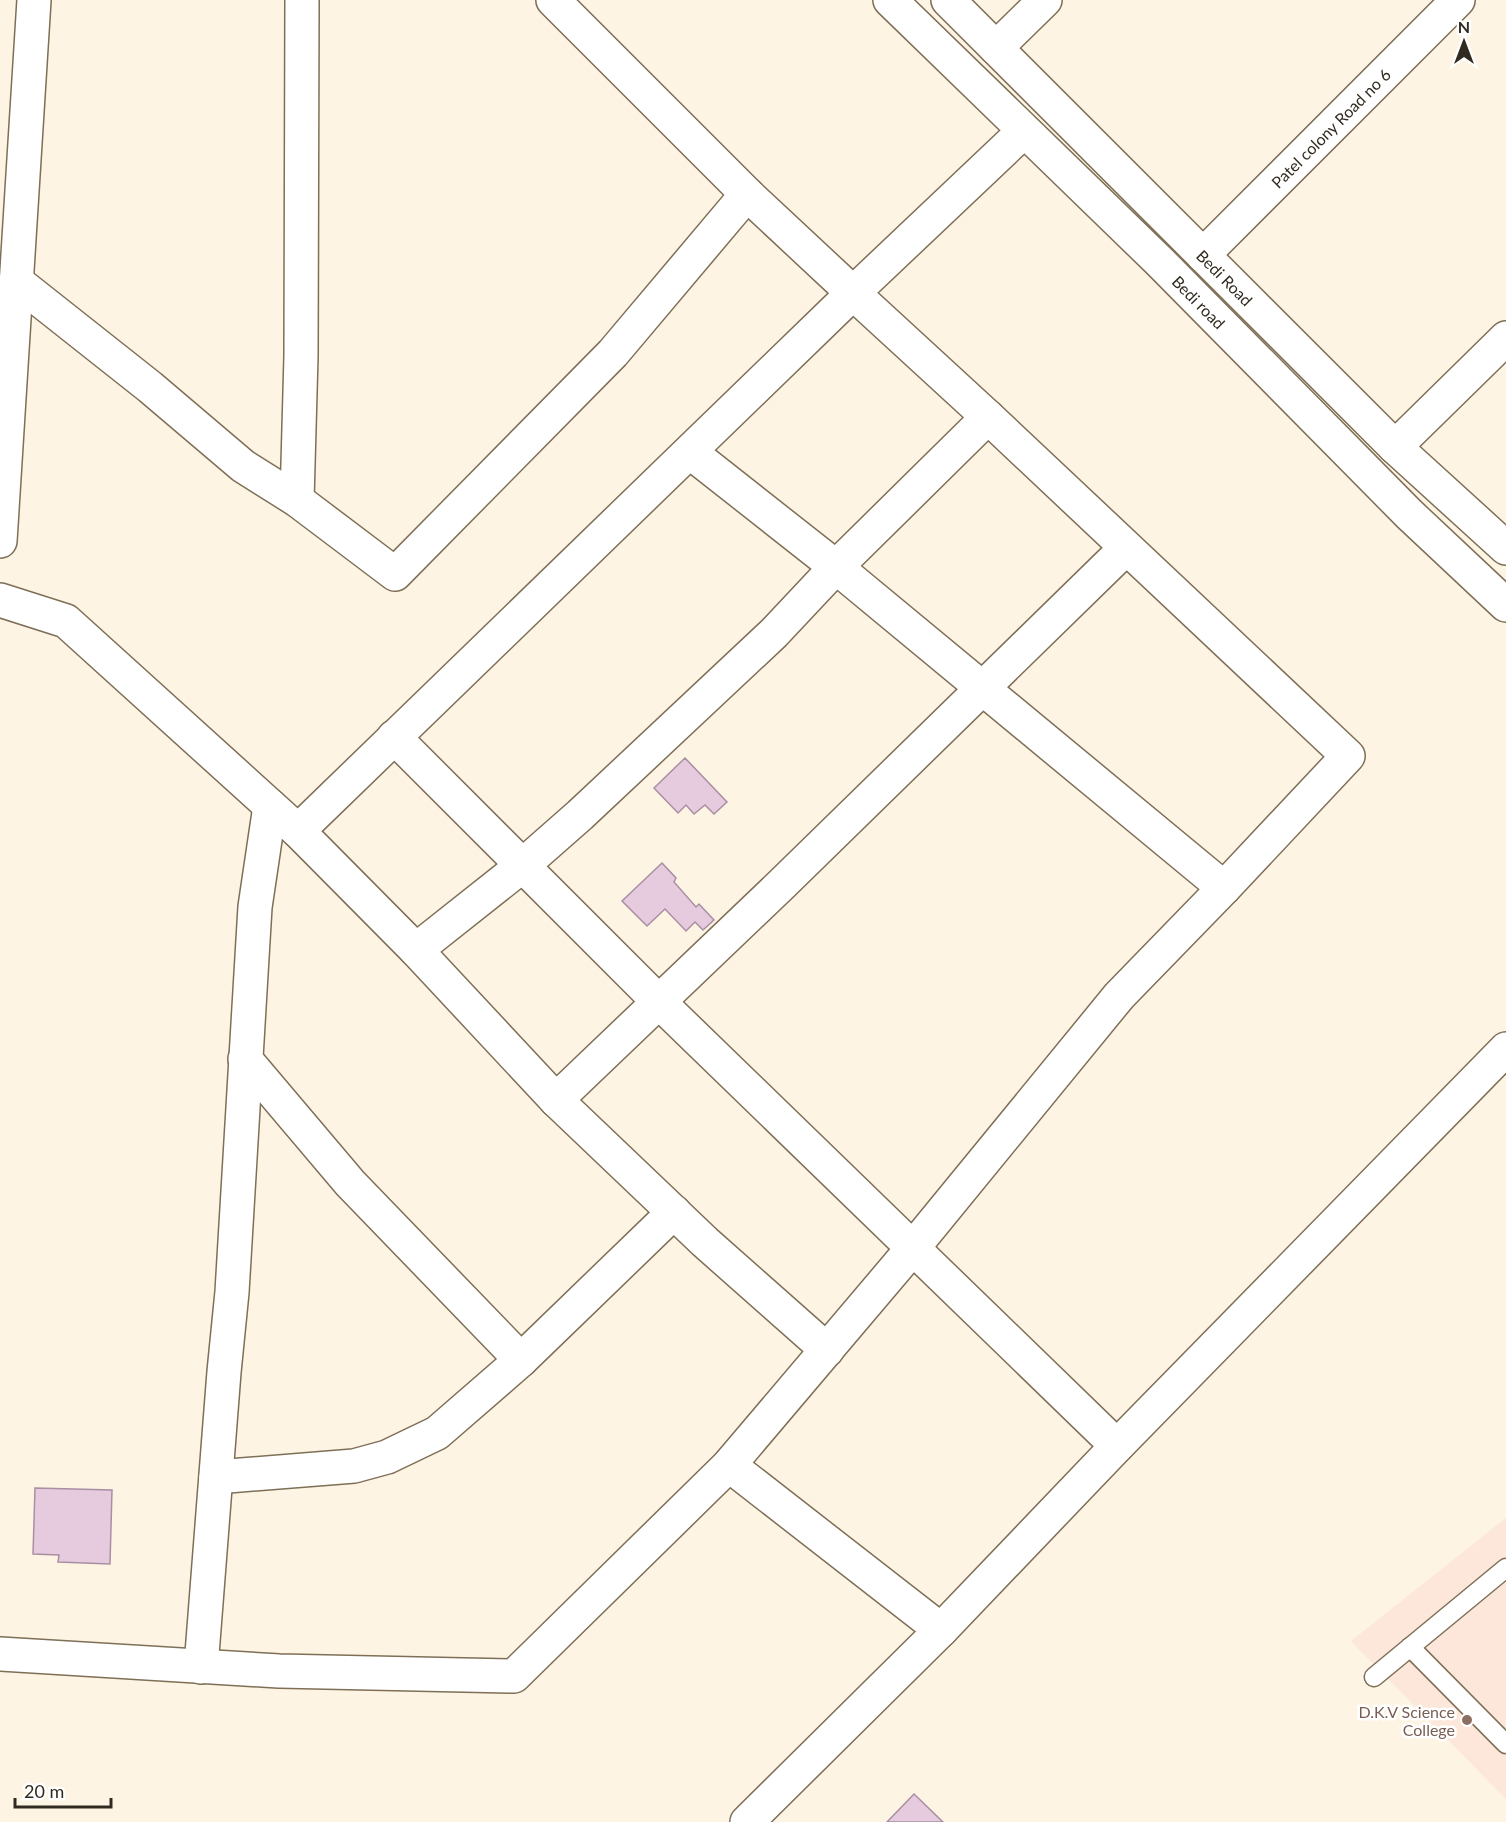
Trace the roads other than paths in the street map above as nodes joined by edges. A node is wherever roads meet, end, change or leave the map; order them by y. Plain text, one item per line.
1 (34, 0) edge
2 (302, 0) edge
3 (553, 0) edge
4 (890, 0) edge
5 (948, 0) edge
6 (1045, 0) edge
7 (1458, 0) edge
8 (996, 48) junction
9 (1024, 131) junction
10 (747, 194) junction
11 (1203, 255) junction
12 (16, 281) junction
13 (853, 293) junction
14 (1506, 338) edge
15 (988, 417) junction
16 (1395, 447) junction
17 (690, 452) junction
18 (297, 500) junction
19 (0, 541) edge
20 (1126, 548) junction
21 (1506, 548) edge
22 (836, 567) junction
23 (0, 600) edge
24 (1506, 605) edge
25 (982, 687) junction
26 (394, 737) junction
27 (270, 806) junction
28 (298, 831) junction
29 (522, 866) junction
30 (1224, 888) junction
31 (416, 950) junction
32 (658, 1001) junction
33 (1506, 1049) edge
34 (245, 1059) junction
35 (556, 1100) junction
36 (674, 1212) junction
37 (912, 1249) junction
38 (827, 1350) junction
39 (521, 1360) junction
40 (1117, 1446) junction
41 (729, 1465) junction
42 (216, 1477) junction
43 (1506, 1568) edge
44 (941, 1630) junction
45 (1410, 1647) junction
46 (0, 1654) edge
47 (201, 1667) junction
48 (1374, 1677) dead end
49 (1506, 1744) edge
50 (747, 1822) edge

1 - 12 street
2 - 18 street
3 - 10 street
4 - 9 street, Bedi road
5 - 8 street, Bedi Road
6 - 8 street
7 - 11 street, Patel colony Road no 6
8 - 11 street, Bedi Road
9 - 13 street
9 - 24 street, Bedi road
10 - 13 street
10 - 18 street
11 - 16 street, Bedi Road
12 - 18 street
12 - 19 street
13 - 15 street
13 - 17 street
14 - 16 street
15 - 20 street
15 - 22 street
16 - 21 street, Bedi Road
17 - 22 street
17 - 26 street
20 - 25 street
20 - 30 street
22 - 25 street
22 - 29 street
23 - 27 street
25 - 30 street
25 - 32 street
26 - 28 street
26 - 29 street
27 - 28 street
27 - 34 street
28 - 31 street
29 - 31 street
29 - 32 street
30 - 37 street
31 - 35 street
32 - 35 street
32 - 37 street
33 - 40 street
34 - 39 street
34 - 42 street
35 - 36 street
36 - 38 street
36 - 39 street
37 - 38 street
37 - 40 street
38 - 41 street
39 - 42 street
40 - 44 street
41 - 44 street
41 - 47 street
42 - 47 street
43 - 45 lane
44 - 50 street
45 - 48 lane
45 - 49 lane
46 - 47 street

